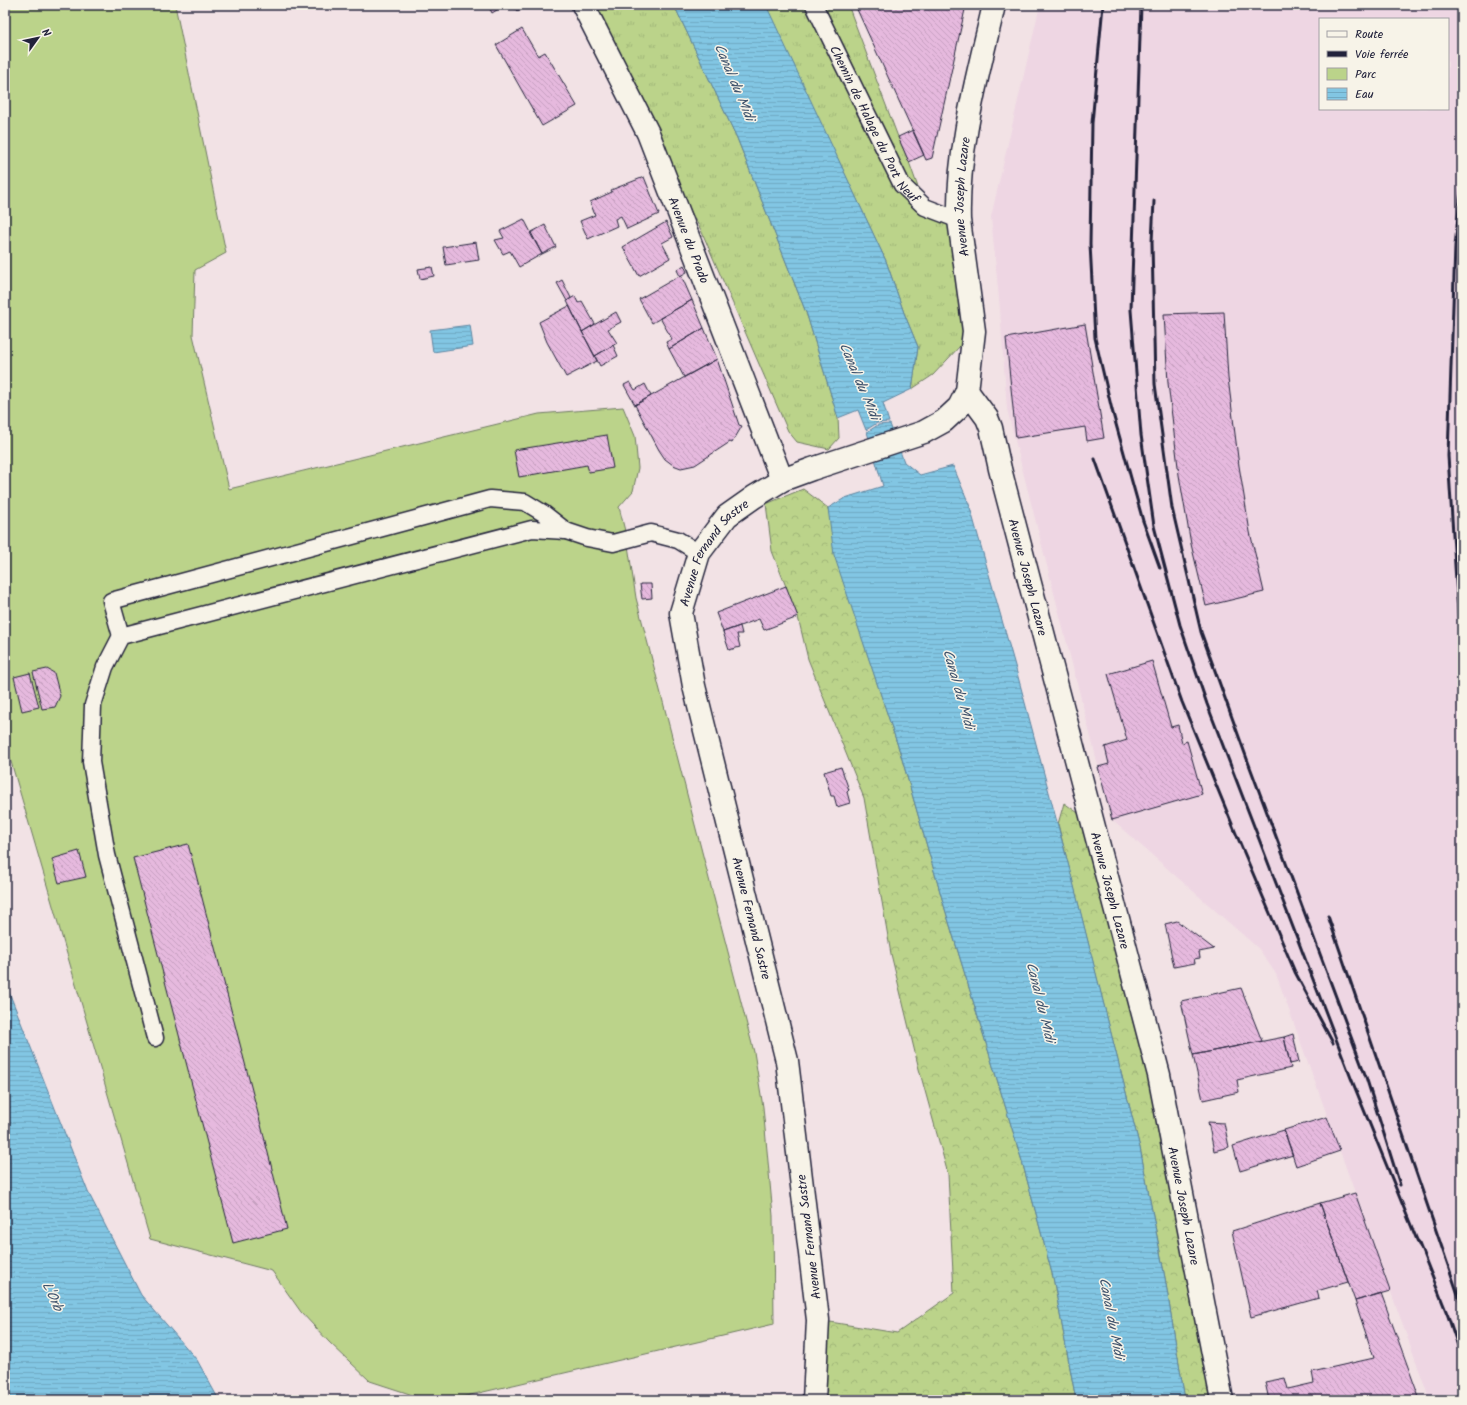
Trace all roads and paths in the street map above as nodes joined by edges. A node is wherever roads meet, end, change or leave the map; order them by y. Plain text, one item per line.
1 (583, 5) edge
2 (814, 5) edge
3 (994, 5) edge
4 (959, 220) junction
5 (967, 391) junction
6 (812, 469) joint
7 (782, 480) junction
8 (566, 531) junction
9 (699, 553) junction
10 (121, 636) junction
11 (155, 1038) dead end
12 (814, 1400) edge
13 (1222, 1400) edge

1 - 7 main road, Avenue du Prado
2 - 4 lane, Chemin de Halage du Port Neuf
3 - 4 main road, Avenue Joseph Lazare
4 - 5 main road, Avenue Joseph Lazare
5 - 6 main road, Avenue Joseph Lazare
5 - 13 main road, Avenue Joseph Lazare
6 - 7 main road, Avenue Fernand Sastre
7 - 9 main road, Avenue Fernand Sastre
8 - 9 lane
8 - 10 lane
8 - 10 lane
9 - 12 main road, Avenue Fernand Sastre
10 - 11 lane

